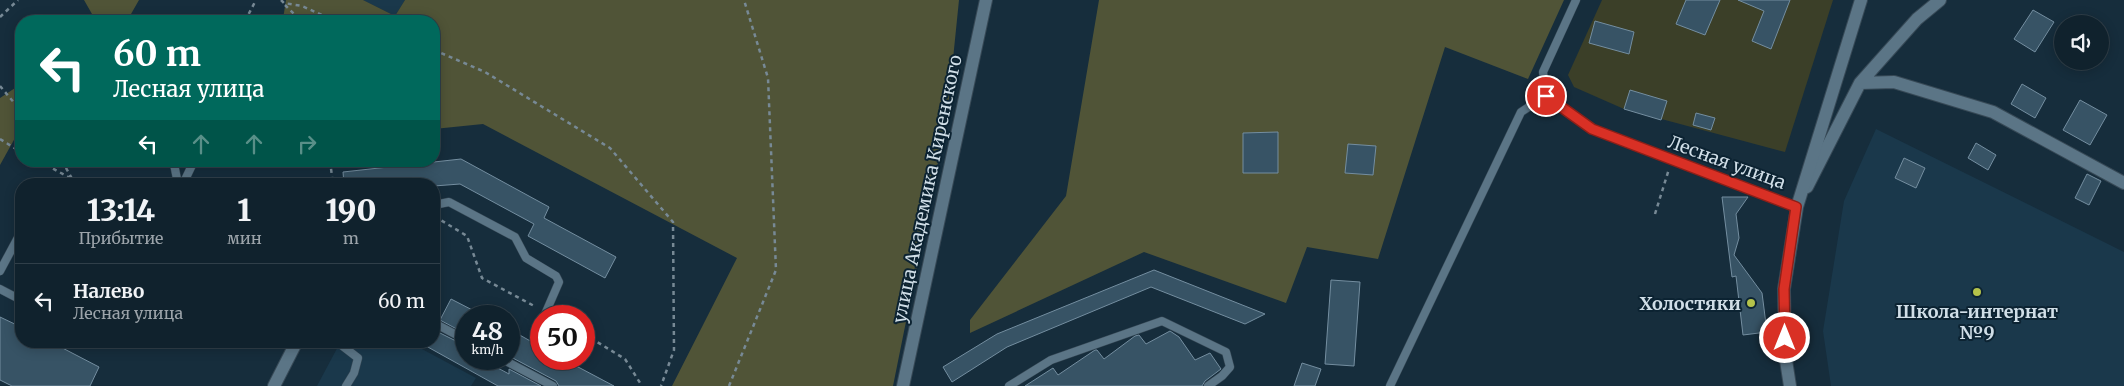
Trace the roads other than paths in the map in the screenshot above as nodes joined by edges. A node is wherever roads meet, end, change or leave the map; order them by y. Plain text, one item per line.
1 (986, 0) edge
2 (1576, 0) edge
3 (1861, 0) edge
4 (1940, 0) edge
5 (1860, 83) junction
6 (1546, 96) junction
7 (2124, 182) edge
8 (440, 204) edge
9 (1796, 207) junction
10 (15, 243) edge
11 (0, 271) edge
12 (0, 289) edge
13 (15, 297) edge
14 (549, 305) edge
15 (440, 326) edge
16 (455, 334) edge
17 (294, 348) edge
18 (345, 348) edge
19 (520, 369) edge
20 (274, 386) edge
21 (346, 386) edge
22 (553, 386) edge
23 (903, 386) edge
24 (1009, 386) edge
25 (1208, 386) edge
26 (1390, 386) edge
27 (1790, 386) edge

1 - 23 main road, улица Академика Киренского
2 - 6 lane
3 - 9 main road, Лесная улица
4 - 5 main road
5 - 7 main road
5 - 9 main road
6 - 9 lane, Лесная улица
6 - 26 lane
8 - 14 lane
9 - 27 main road
10 - 11 lane
12 - 13 lane
15 - 16 lane
17 - 20 main road
18 - 21 lane
19 - 22 lane
24 - 25 lane

